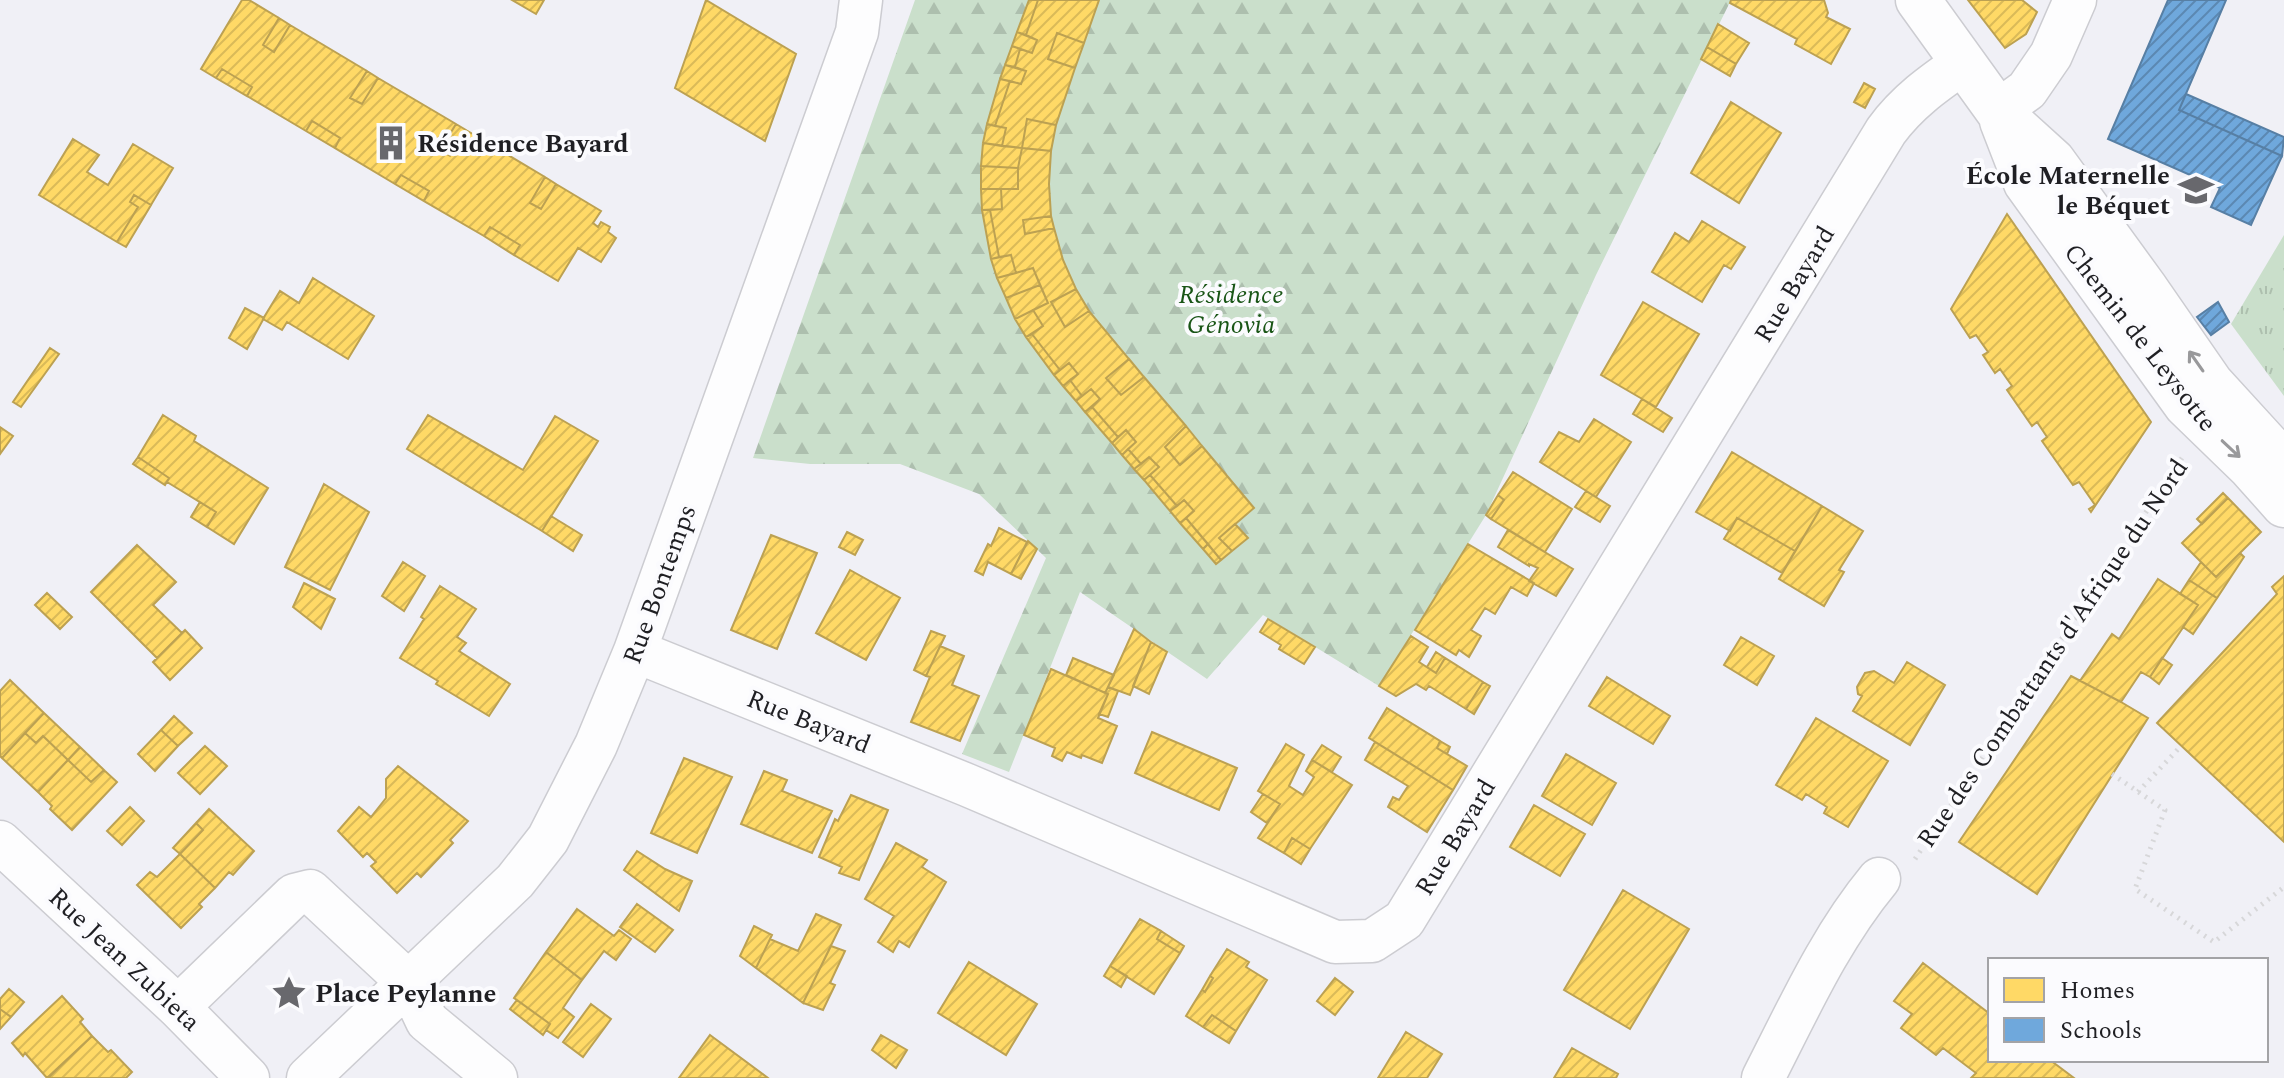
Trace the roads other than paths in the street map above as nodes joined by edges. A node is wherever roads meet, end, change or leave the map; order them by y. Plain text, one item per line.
1 (861, 0) edge
2 (1918, 0) edge
3 (2075, 0) edge
4 (1963, 63) junction
5 (1998, 111) junction
6 (2284, 463) edge
7 (2284, 505) edge
8 (635, 651) junction
9 (0, 842) edge
10 (1879, 879) road end
11 (409, 983) junction
12 (178, 1007) junction
13 (248, 1078) edge
14 (308, 1078) edge
15 (496, 1078) edge
16 (1763, 1078) edge

1 - 8 street, Rue Bontemps
2 - 4 street, Chemin de Leysotte
3 - 5 street
4 - 5 street, Chemin de Leysotte
4 - 8 street, Rue Bayard
6 -> 5 street, Chemin de Leysotte
5 -> 7 street, Chemin de Leysotte
8 - 11 street, Rue Bontemps
9 - 12 street, Rue Jean Zubieta
10 - 16 street
11 - 12 street
11 - 14 street, Rue Bontemps
11 - 15 street
12 - 13 street, Rue Jean Zubieta

